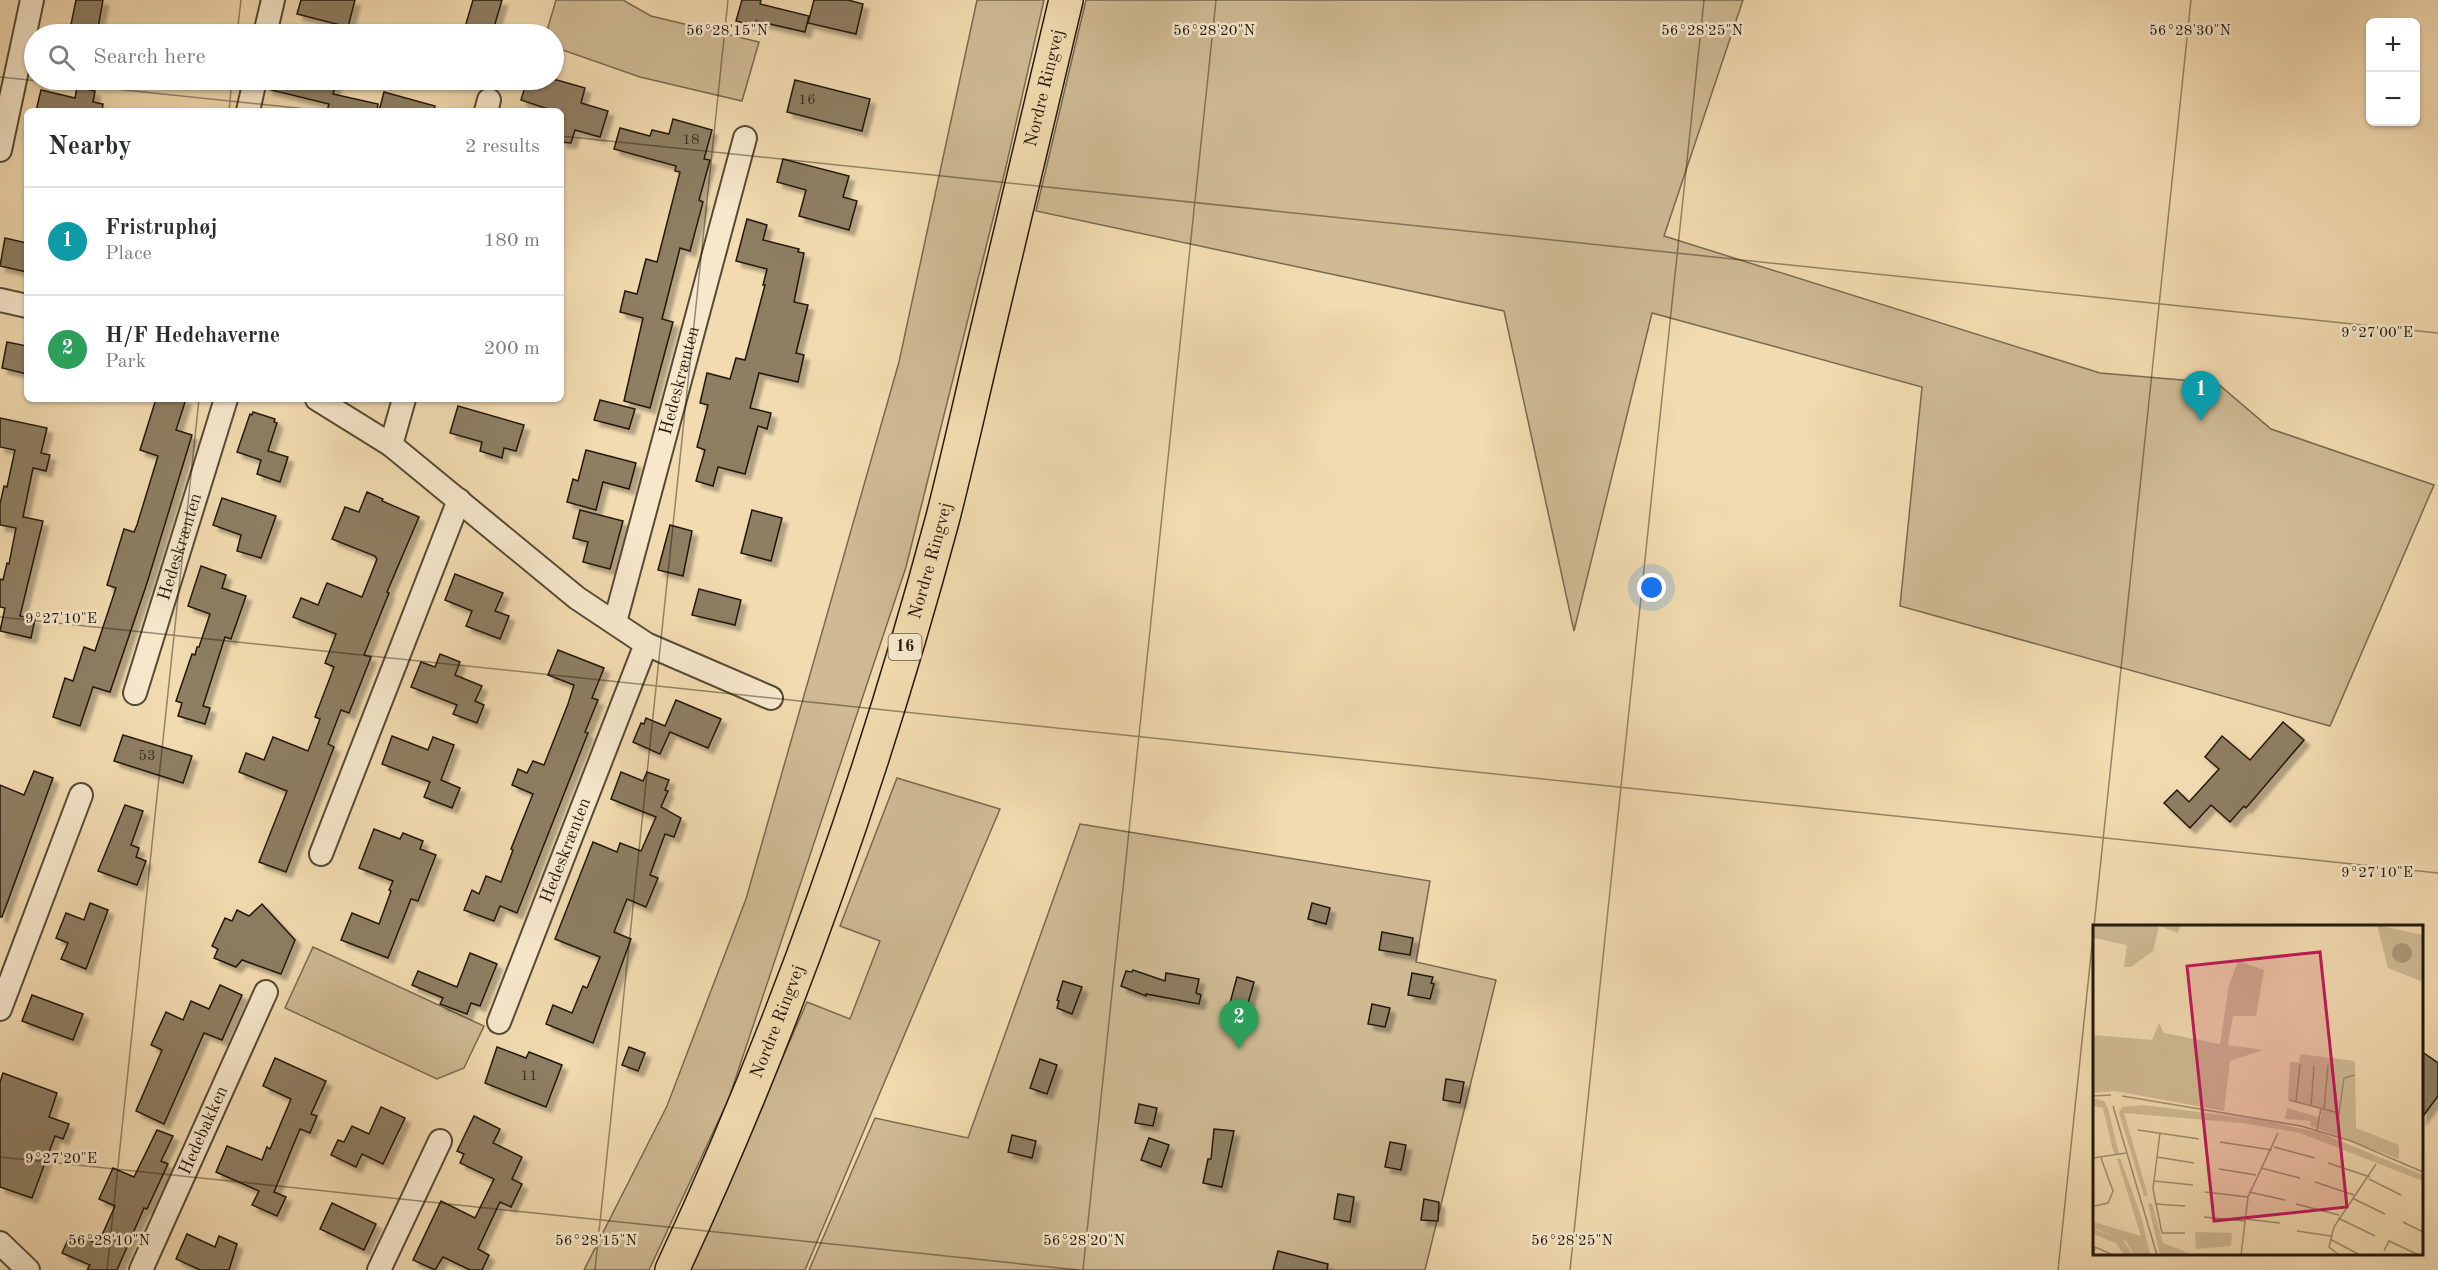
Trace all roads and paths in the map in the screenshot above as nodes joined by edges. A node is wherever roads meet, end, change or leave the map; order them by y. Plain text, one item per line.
1 (32, 0) edge
2 (273, 0) edge
3 (1066, 0) edge
4 (27, 24) edge
5 (267, 24) edge
6 (24, 38) edge
7 (253, 90) edge
8 (249, 108) edge
9 (745, 138) dead end
10 (0, 150) edge
11 (0, 300) edge
12 (24, 305) edge
13 (225, 402) edge
14 (321, 402) edge
15 (403, 402) edge
16 (391, 445) junction
17 (459, 500) junction
18 (615, 622) junction
19 (646, 644) junction
20 (135, 693) dead end
21 (771, 698) dead end
22 (81, 795) dead end
23 (321, 854) dead end
24 (266, 992) dead end
25 (0, 1010) edge
26 (499, 1022) dead end
27 (440, 1141) dead end
28 (0, 1243) edge
29 (28, 1270) edge
30 (141, 1270) edge
31 (379, 1270) edge
32 (672, 1270) edge

1 - 4 street
2 - 5 street
3 - 32 main road, Nordre Ringvej / 16
6 - 10 street
7 - 8 street
9 - 18 street, Hedeskrænten
11 - 12 street
13 - 20 street, Hedeskrænten
14 - 16 street
15 - 16 street
16 - 17 street
17 - 18 street
17 - 23 street
18 - 19 street
19 - 21 street
19 - 26 street, Hedeskrænten
22 - 25 street
24 - 30 street, Hedebakken
27 - 31 street
28 - 29 street

